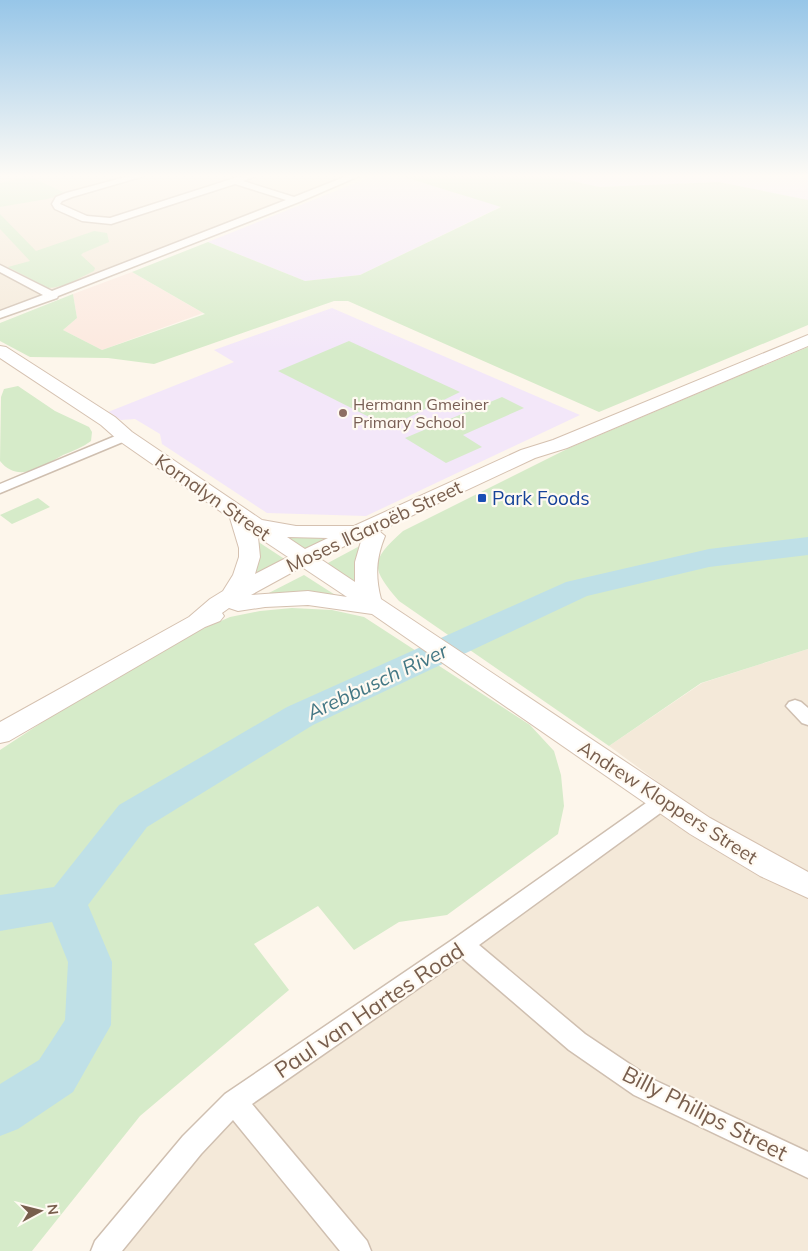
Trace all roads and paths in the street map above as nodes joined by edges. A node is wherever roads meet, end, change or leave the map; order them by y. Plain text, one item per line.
1 (209, 234) edge
2 (0, 268) edge
3 (53, 296) junction
4 (0, 315) edge
5 (808, 340) edge
6 (0, 351) edge
7 (0, 358) edge
8 (120, 432) junction
9 (0, 489) edge
10 (246, 520) junction
11 (373, 531) junction
12 (307, 561) junction
13 (235, 600) junction
14 (374, 606) junction
15 (0, 734) edge
16 (663, 801) junction
17 (808, 886) edge
18 (463, 945) junction
19 (234, 1102) junction
20 (808, 1165) edge
21 (105, 1251) edge
22 (357, 1251) edge

1 - 3 street
2 - 3 street
3 - 4 street
5 - 11 main road, Moses ǁGaroëb Street
6 - 8 main road, Kornalyn Street
7 - 8 main road, Kornalyn Street
8 - 9 street
8 - 10 main road, Kornalyn Street
10 - 11 main road
10 - 12 main road, Kornalyn Street
10 - 13 main road
11 - 12 main road, Moses ǁGaroëb Street
11 - 14 main road
12 - 13 main road, Moses ǁGaroëb Street
12 - 14 main road
13 - 14 main road
13 - 15 main road, Moses ǁGaroëb Street
14 - 16 main road, Andrew Kloppers Street
16 - 17 main road, Andrew Kloppers Street
16 - 18 street, Paul van Hartes Road
18 - 19 street, Paul van Hartes Road
18 - 20 street, Billy Philips Street
19 - 21 street, Paul van Hartes Road
19 - 22 street

